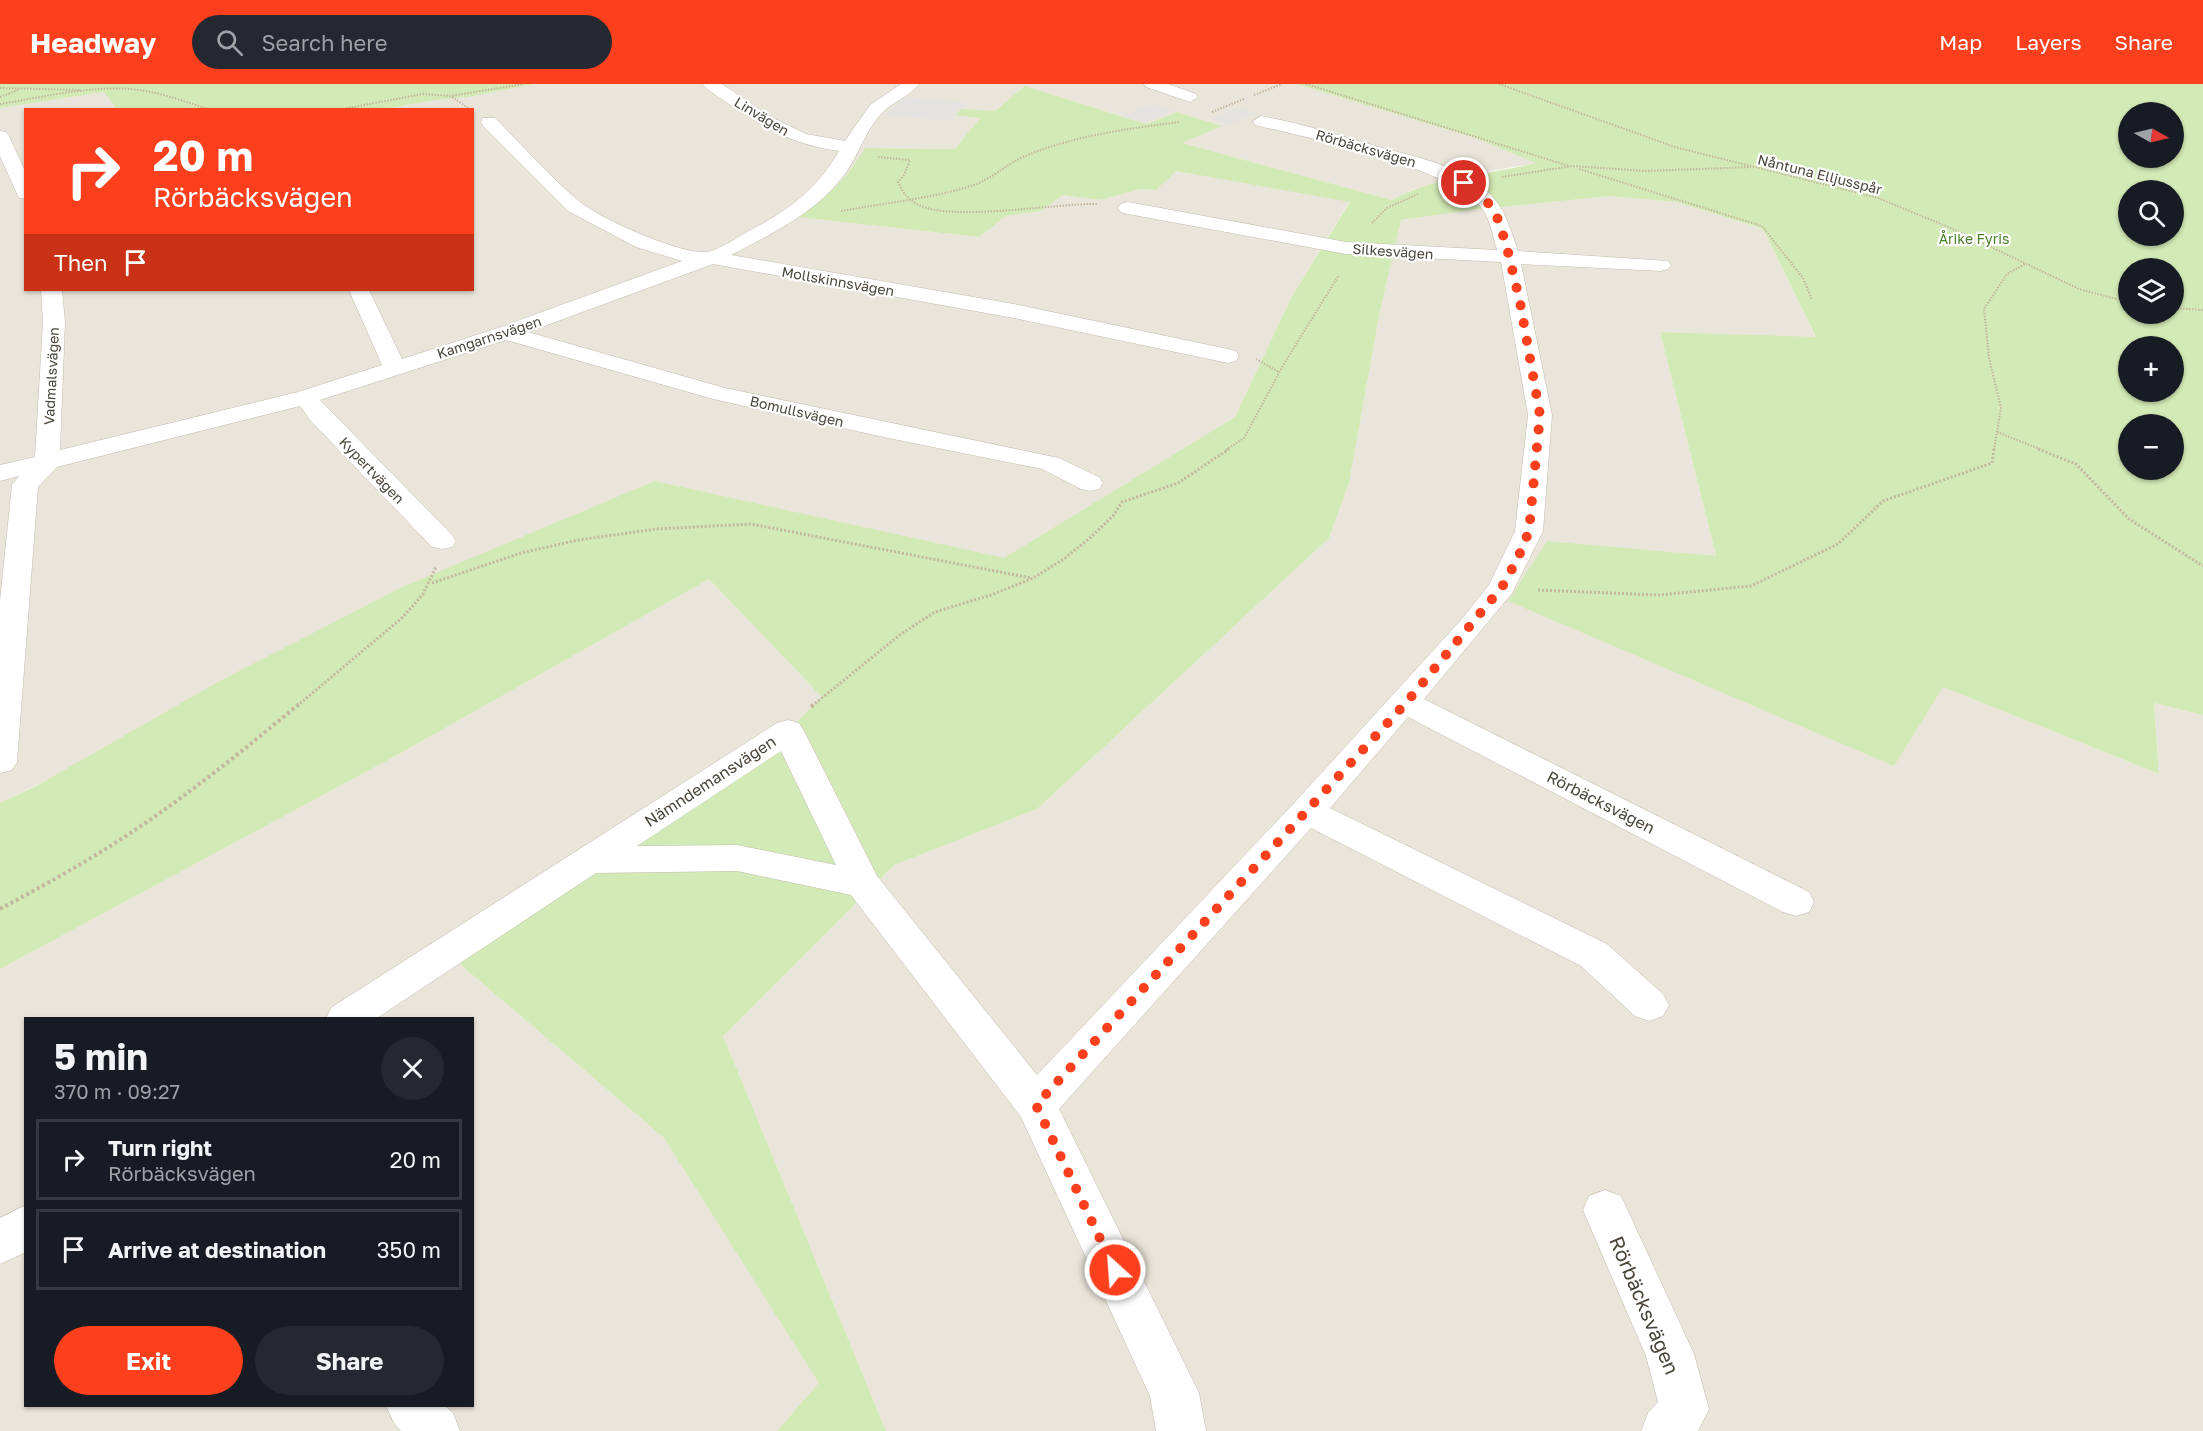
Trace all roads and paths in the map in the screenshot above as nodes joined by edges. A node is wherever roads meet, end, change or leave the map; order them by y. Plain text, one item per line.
1 (33, 84) edge
2 (523, 84) edge
3 (711, 84) edge
4 (911, 84) edge
5 (1152, 84) edge
6 (1282, 84) edge
7 (1306, 84) edge
8 (1499, 84) edge
9 (0, 88) edge
10 (22, 88) junction
11 (92, 90) junction
12 (451, 96) junction
13 (0, 97) edge
14 (1190, 97) joint
15 (0, 104) edge
16 (1253, 105) junction
17 (1226, 107) junction
18 (206, 108) edge
19 (349, 108) edge
20 (467, 108) edge
21 (1205, 115) dead end
22 (1185, 121) dead end
23 (489, 122) dead end
24 (0, 136) edge
25 (849, 151) junction
26 (1572, 166) junction
27 (1751, 167) junction
28 (1464, 183) junction
29 (24, 190) edge
30 (907, 199) junction
31 (1128, 208) joint
32 (782, 221) junction
33 (1355, 249) junction
34 (711, 258) junction
35 (1510, 258) junction
36 (2025, 264) junction
37 (1661, 265) dead end
38 (51, 291) edge
39 (359, 291) edge
40 (1812, 300) dead end
41 (2118, 301) edge
42 (2184, 309) edge
43 (2203, 310) edge
44 (506, 333) junction
45 (1228, 356) dead end
46 (395, 368) junction
47 (306, 397) junction
48 (1997, 432) junction
49 (47, 462) junction
50 (0, 473) edge
51 (1090, 483) dead end
52 (442, 541) joint
53 (2203, 566) edge
54 (1033, 578) junction
55 (432, 583) junction
56 (1502, 587) junction
57 (1406, 703) junction
58 (788, 731) junction
59 (0, 762) edge
60 (1307, 812) junction
61 (589, 860) junction
62 (862, 884) junction
63 (1796, 902) dead end
64 (0, 909) edge
65 (1649, 1005) dead end
66 (348, 1017) edge
67 (1036, 1105) junction
68 (1605, 1210) dead end
69 (24, 1227) edge
70 (0, 1243) edge
71 (412, 1407) edge
72 (435, 1431) edge
73 (1181, 1431) edge
74 (1666, 1431) edge

1 - 10 path
2 - 12 path
3 - 25 street, Linvägen
4 - 25 street, Kamgarnsvägen
5 - 14 street
6 - 16 path
7 - 26 path
8 - 27 path, Nåntuna Elljusspår
9 - 10 path
10 - 11 path
10 - 13 path
11 - 15 path
11 - 18 path
12 - 19 path
12 - 20 path
14 - 17 path
16 - 17 path
16 - 17 path
16 - 28 street, Rörbäcksvägen
17 - 21 path
22 - 30 path
23 - 34 street, Mollskinnsvägen
24 - 29 street
25 - 30 path
25 - 32 street, Kamgarnsvägen
26 - 27 path
26 - 28 path
26 - 40 path
27 - 36 path, Nåntuna Elljusspår
28 - 33 path
28 - 35 street, Rörbäcksvägen
30 - 31 path
30 - 32 path
31 - 33 street, Silkesvägen
32 - 34 street, Kamgarnsvägen
33 - 35 street, Silkesvägen
33 - 54 path
34 - 44 street, Kamgarnsvägen
34 - 45 street, Mollskinnsvägen
35 - 37 street, Silkesvägen
35 - 56 street, Rörbäcksvägen
36 - 41 path, Nåntuna Elljusspår
36 - 48 path
38 - 49 street, Vadmalsvägen
39 - 46 street
42 - 43 path
44 - 46 street, Kamgarnsvägen
44 - 51 street, Bomullsvägen
46 - 47 street, Kamgarnsvägen
47 - 49 street, Kamgarnsvägen
47 - 52 street, Kypertvägen
48 - 53 path
48 - 56 path
49 - 50 street, Kamgarnsvägen
49 - 59 street
52 - 55 path
54 - 55 path
54 - 58 path
55 - 64 path
56 - 57 street, Rörbäcksvägen
57 - 60 street, Rörbäcksvägen
57 - 63 street, Rörbäcksvägen
58 - 61 street, Nämndemansvägen
58 - 62 street, Nämndemansvägen
60 - 65 street
60 - 67 street, Rörbäcksvägen
61 - 62 street
61 - 66 street, Nämndemansvägen
62 - 67 street, Nämndemansvägen
67 - 73 street
68 - 74 street, Rörbäcksvägen
69 - 70 street
71 - 72 street

